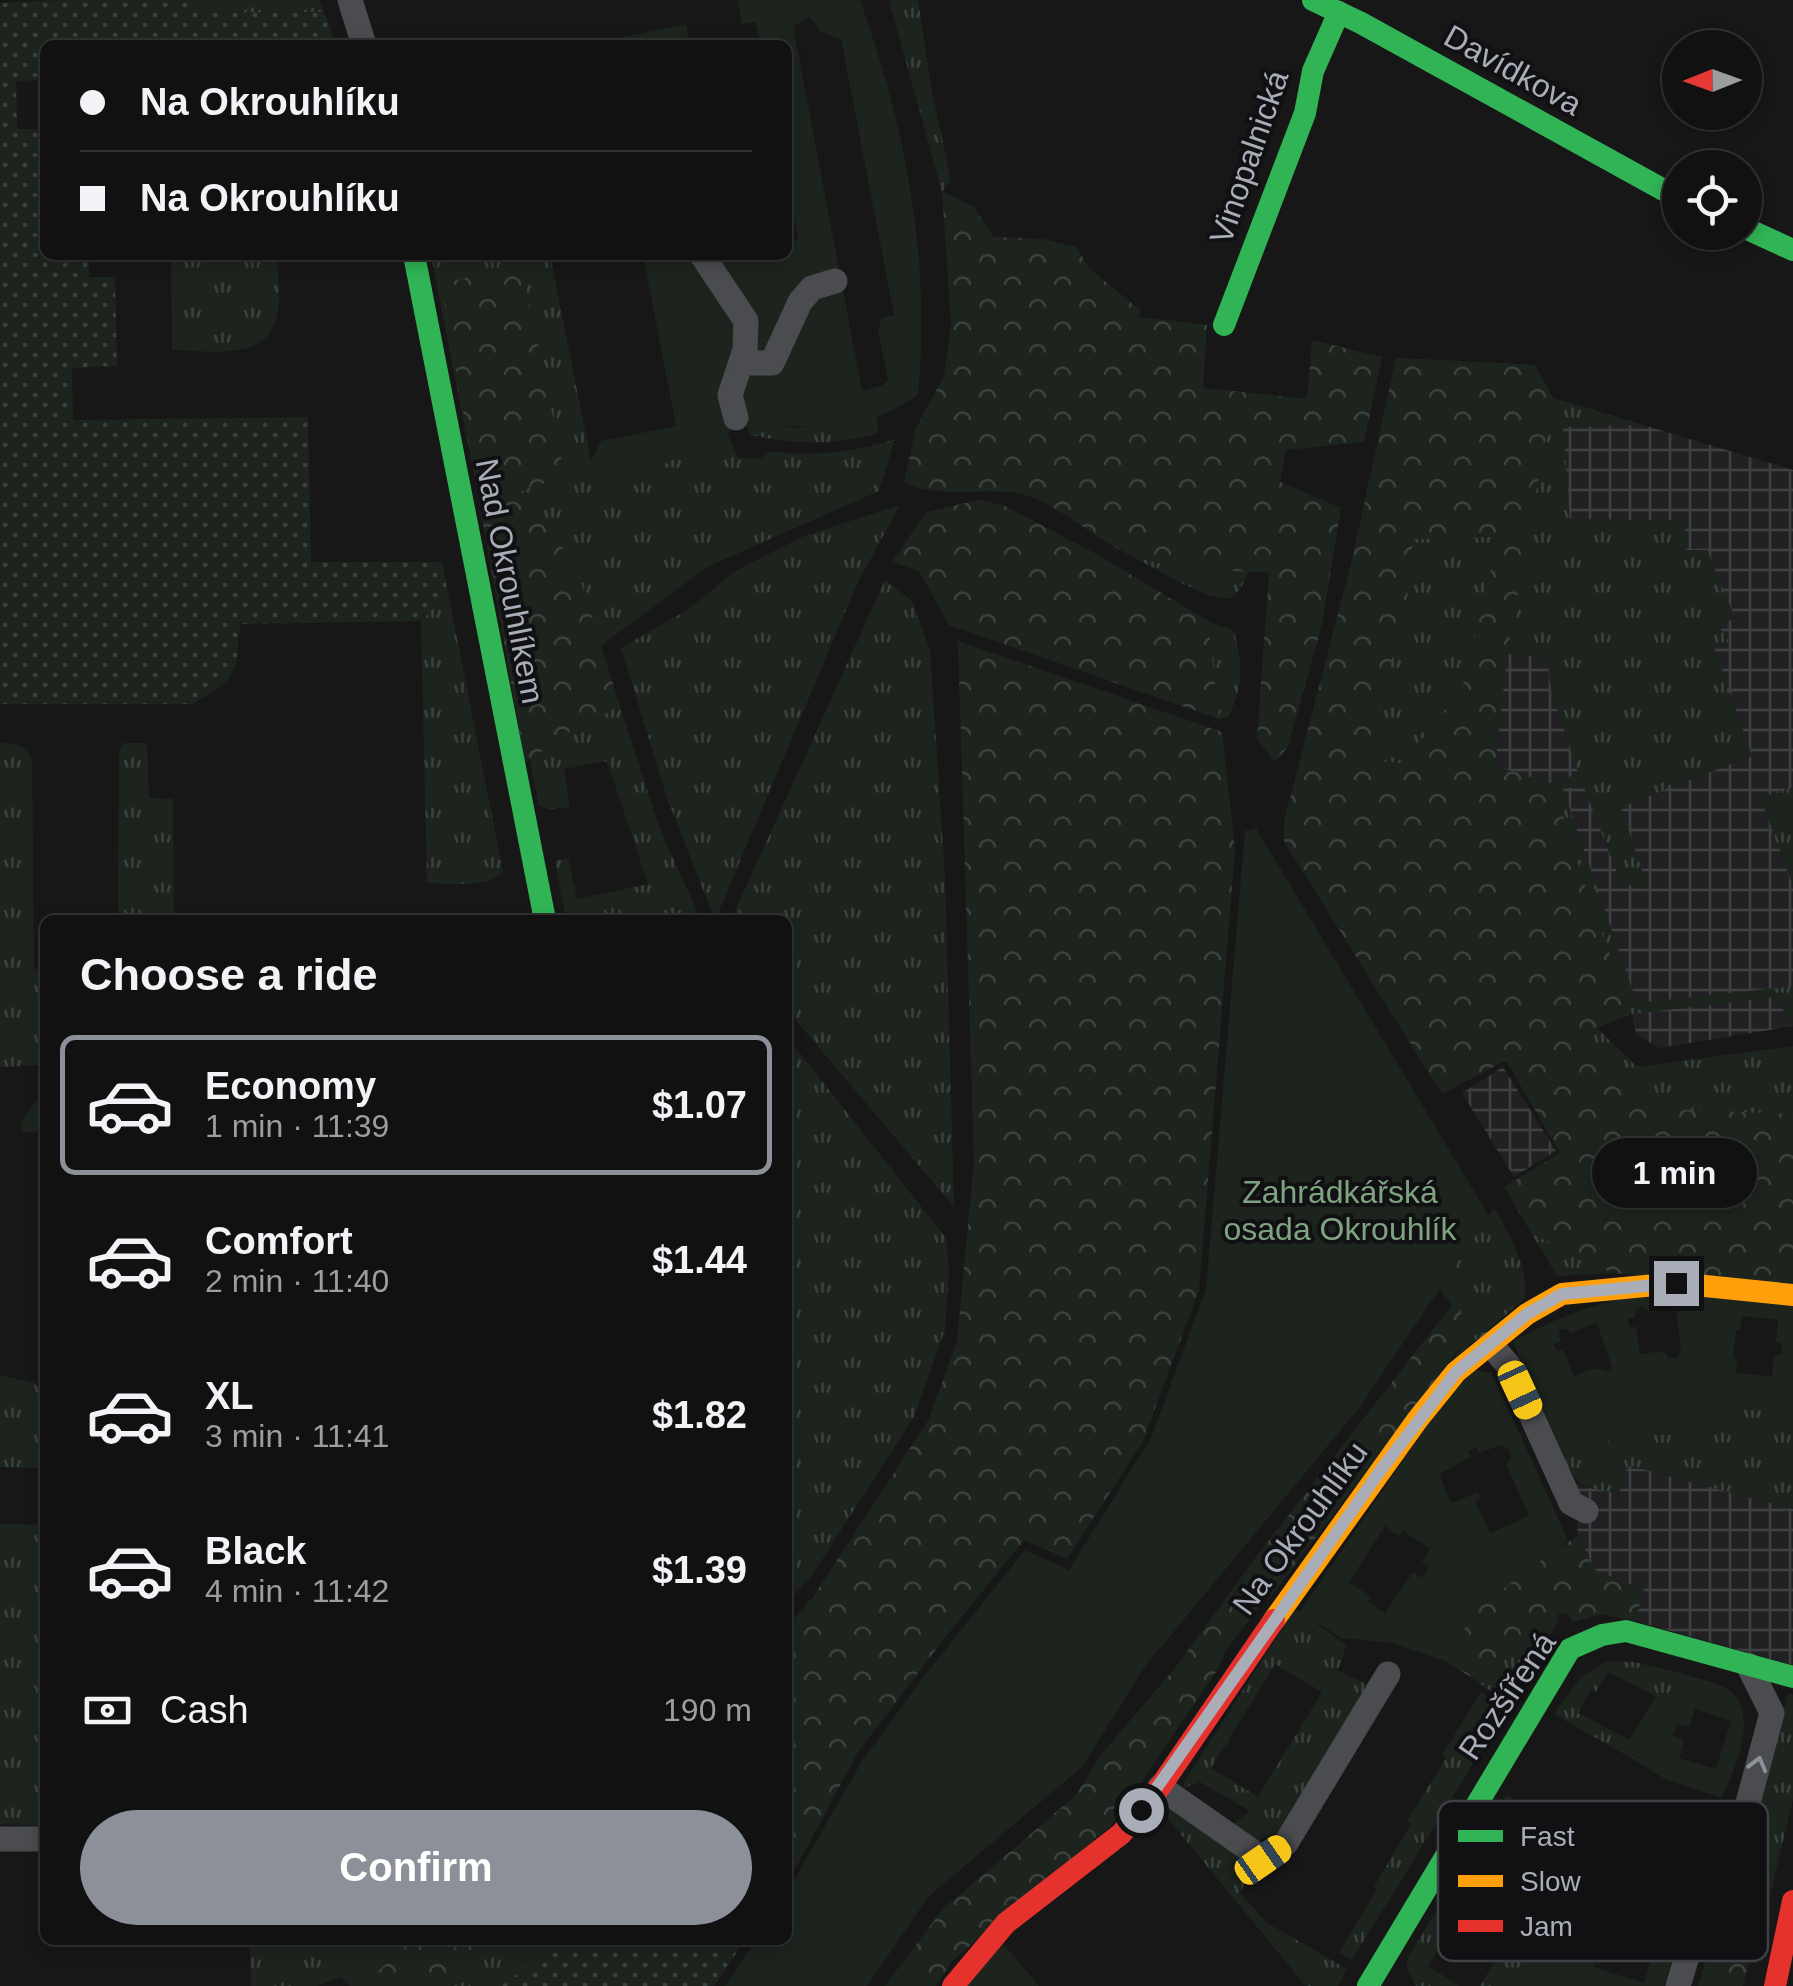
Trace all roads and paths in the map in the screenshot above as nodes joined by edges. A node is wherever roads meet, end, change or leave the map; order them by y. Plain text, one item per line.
1 (350, 0) edge
2 (1313, 0) edge
3 (1340, 12) junction
4 (362, 40) edge
5 (1662, 189) edge
6 (1762, 236) edge
7 (1793, 250) edge
8 (415, 260) edge
9 (705, 260) edge
10 (834, 280) dead end
11 (1224, 325) dead end
12 (741, 363) junction
13 (736, 418) dead end
14 (544, 915) edge
15 (1793, 1295) edge
16 (1490, 1344) junction
17 (1586, 1511) dead end
18 (1748, 1665) junction
19 (1388, 1674) dead end
20 (1793, 1677) edge
21 (1160, 1787) junction
22 (1479, 1801) edge
23 (1749, 1801) edge
24 (0, 1838) edge
25 (40, 1839) edge
26 (1438, 1869) edge
27 (1793, 1901) edge
28 (1686, 1961) edge
29 (1374, 1975) edge
30 (953, 1986) edge
31 (1396, 1986) edge
32 (1678, 1986) edge
33 (1775, 1986) edge

1 - 4 street
2 - 3 street, Davídkova
3 - 5 street, Davídkova
3 - 11 street, Vinopalnická
6 - 7 street
8 - 14 street, Nad Okrouhlíkem
9 - 12 street
10 - 12 street
12 - 13 street
15 - 16 street, Na Okrouhlíku
16 - 17 street
16 - 21 street, Na Okrouhlíku
18 - 20 street, Rozšířená
18 - 22 street, Rozšířená
23 -> 18 street
19 - 21 street
21 - 30 street, Na Okrouhlíku
24 - 25 street
26 - 29 street, Rozšířená
27 - 33 street
32 -> 28 street
29 - 31 street

